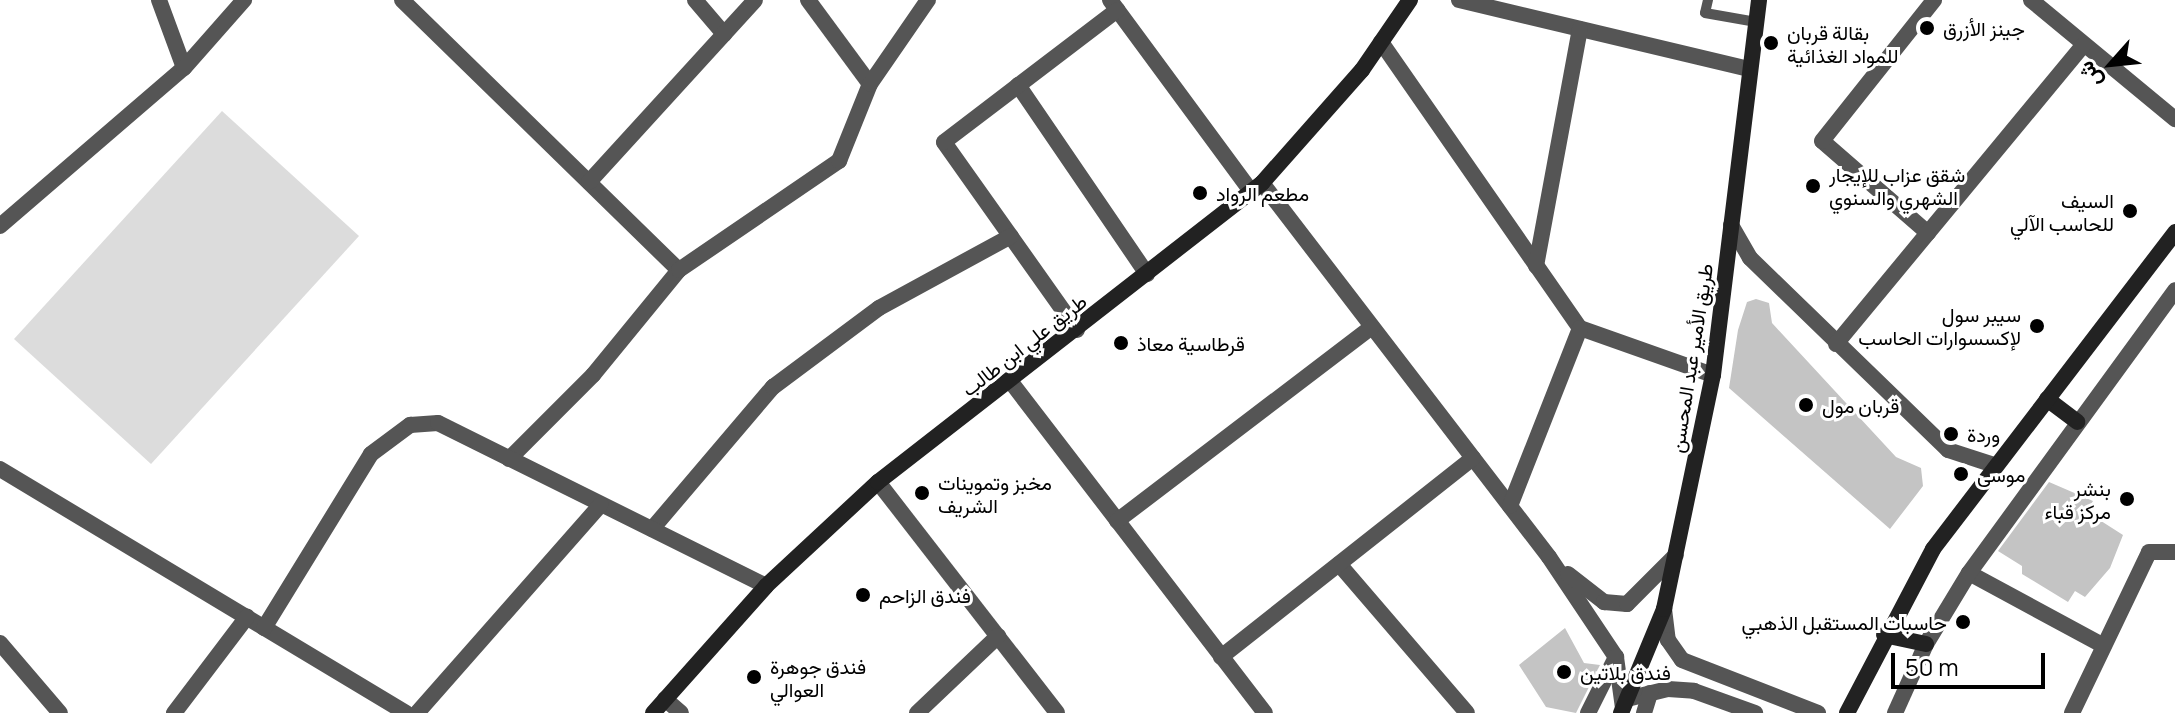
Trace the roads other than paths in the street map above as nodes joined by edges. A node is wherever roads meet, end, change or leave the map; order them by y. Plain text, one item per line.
1 (159, 0) edge
2 (244, 0) edge
3 (695, 0) edge
4 (755, 0) edge
5 (808, 0) edge
6 (928, 0) edge
7 (1410, 0) edge
8 (1459, 0) edge
9 (1708, 0) edge
10 (1759, 0) edge
11 (1934, 0) edge
12 (2031, 0) edge
13 (413, 4) edge
14 (1113, 5) edge
15 (1756, 22) junction
16 (1580, 29) junction
17 (724, 34) junction
18 (1381, 42) junction
19 (2083, 45) junction
20 (184, 68) junction
21 (1749, 69) junction
22 (870, 84) junction
23 (1018, 85) junction
24 (2175, 119) edge
25 (589, 182) junction
26 (1256, 187) junction
27 (1731, 225) junction
28 (0, 226) edge
29 (2175, 232) edge
30 (1928, 233) junction
31 (1011, 236) junction
32 (1536, 266) junction
33 (679, 270) junction
34 (1147, 274) junction
35 (2175, 290) edge
36 (1372, 327) junction
37 (1580, 328) junction
38 (1077, 330) junction
39 (1836, 344) junction
40 (1713, 375) junction
41 (1011, 382) junction
42 (2047, 399) junction
43 (2077, 422) junction
44 (1473, 458) junction
45 (509, 459) junction
46 (1994, 465) junction
47 (0, 469) edge
48 (878, 482) junction
49 (601, 504) junction
50 (1510, 506) junction
51 (1117, 521) junction
52 (652, 529) junction
53 (2175, 552) edge
54 (1676, 555) junction
55 (1549, 557) junction
56 (1339, 564) junction
57 (1969, 573) junction
58 (766, 586) junction
59 (1664, 609) junction
60 (247, 617) junction
61 (264, 628) junction
62 (1884, 635) junction
63 (998, 636) junction
64 (0, 643) edge
65 (1926, 644) junction
66 (2104, 646) junction
67 (1221, 657) junction
68 (1616, 657) junction
69 (1650, 693) junction
70 (665, 699) junction
71 (1624, 707) edge
72 (181, 710) edge
73 (60, 713) edge
74 (406, 713) edge
75 (417, 713) edge
76 (653, 713) edge
77 (681, 713) edge
78 (917, 713) edge
79 (1057, 713) edge
80 (1265, 713) edge
81 (1467, 713) edge
82 (1588, 713) edge
83 (1644, 713) edge
84 (1755, 713) edge
85 (1818, 713) edge
86 (1847, 713) edge
87 (1895, 713) edge
88 (2072, 713) edge

1 - 20 street
2 - 20 street
3 - 17 street
4 - 17 street
5 - 22 street
6 - 22 street
7 - 18 main road, طريق علي ابن طالب
8 - 16 street
9 - 15 lane
10 - 15 main road, طريق الأمير عبد المحسن
11 - 30 street
12 - 19 street
13 - 25 street
14 - 23 street
14 - 26 street
15 - 21 main road, طريق الأمير عبد المحسن
16 - 21 street
16 - 32 street
17 - 25 street
18 - 26 main road, طريق علي ابن طالب
18 - 32 street
19 - 24 street
19 - 30 street
20 - 28 street
21 - 27 main road, طريق الأمير عبد المحسن
22 - 33 street
23 - 31 street
23 - 34 street
25 - 33 street
26 - 34 main road, طريق علي ابن طالب
26 - 36 street
27 - 39 street
27 - 40 main road, طريق الأمير عبد المحسن
29 - 42 main road
30 - 39 street
31 - 38 street
31 - 52 street
32 - 37 street
33 - 45 street
34 - 38 main road, طريق علي ابن طالب
35 - 43 street
36 - 44 street
36 - 51 street
37 - 40 street
37 - 50 street
38 - 41 main road, طريق علي ابن طالب
39 - 46 street
40 - 54 main road, طريق الأمير عبد المحسن
41 - 48 main road, طريق علي ابن طالب
41 - 51 street
42 - 43 main road
42 - 46 main road
43 - 57 street
44 - 50 street
44 - 56 street
45 - 49 street
45 - 61 street
46 - 62 main road
47 - 60 street
48 - 58 main road, طريق علي ابن طالب
48 - 63 street
49 - 52 street
49 - 75 street
50 - 55 street
51 - 67 street
52 - 58 street
53 - 66 street
54 - 55 street
54 - 59 main road, طريق الأمير عبد المحسن
55 - 68 street
56 - 67 street
56 - 81 street
57 - 65 street
57 - 66 street
58 - 70 main road, طريق علي ابن طالب
59 - 71 main road, طريق الأمير عبد المحسن
59 - 85 street
60 - 61 street
60 - 72 street
61 - 74 street
62 - 65 main road
62 - 86 main road
63 - 78 street
63 - 79 street
64 - 73 street
65 - 87 street
66 - 88 street
67 - 80 street
68 - 71 street
68 - 82 street
69 - 71 street
69 - 83 street
69 - 84 street
70 - 76 main road, طريق علي ابن طالب
70 - 77 street

